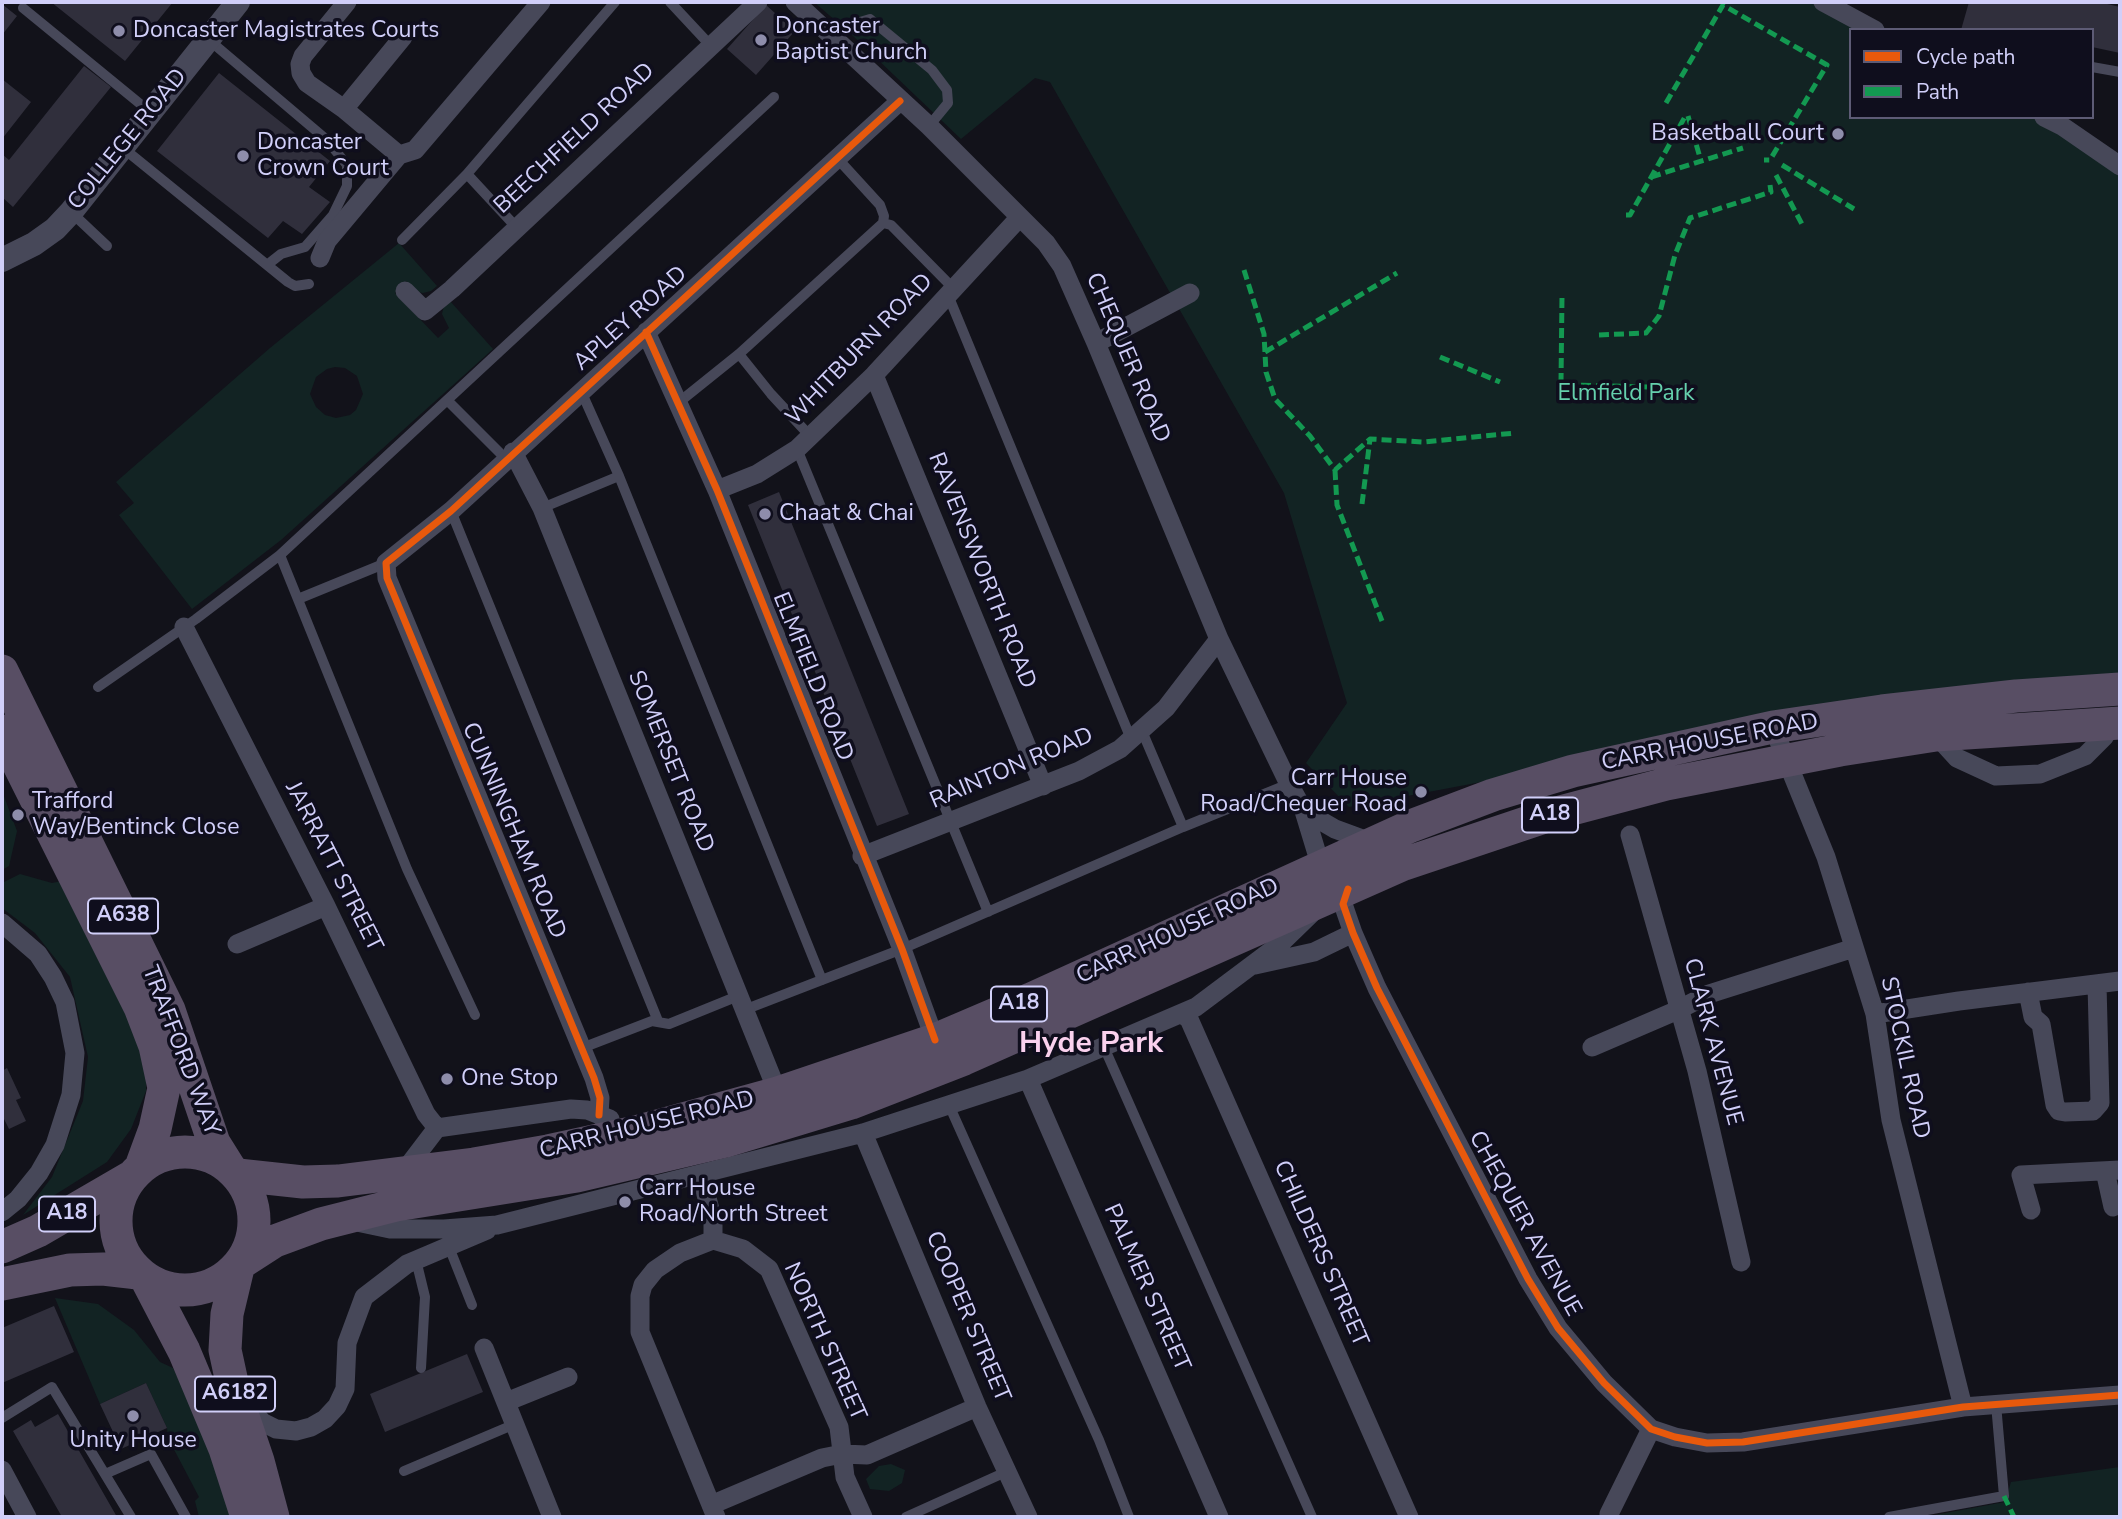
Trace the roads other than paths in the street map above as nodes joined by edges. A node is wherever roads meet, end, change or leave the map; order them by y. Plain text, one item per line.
1 (239, 2) edge
2 (347, 2) edge
3 (541, 2) edge
4 (615, 2) edge
5 (670, 2) edge
6 (758, 2) edge
7 (795, 2) edge
8 (1823, 2) edge
9 (23, 8) dead end
10 (1871, 28) edge
11 (403, 37) dead end
12 (836, 38) junction
13 (209, 39) junction
14 (711, 46) junction
15 (2094, 67) edge
16 (2120, 72) edge
17 (774, 97) dead end
18 (900, 101) junction
19 (344, 109) junction
20 (150, 112) junction
21 (2057, 120) edge
22 (929, 126) junction
23 (123, 148) junction
24 (399, 155) junction
25 (837, 158) junction
26 (2120, 166) edge
27 (467, 174) junction
28 (71, 212) junction
29 (1020, 218) junction
30 (883, 223) junction
31 (517, 228) junction
32 (402, 240) dead end
33 (107, 246) dead end
34 (320, 258) dead end
35 (2, 260) edge
36 (267, 265) junction
37 (309, 284) dead end
38 (405, 292) dead end
39 (951, 292) junction
40 (1190, 293) dead end
41 (646, 332) junction
42 (1096, 343) junction
43 (739, 354) junction
44 (874, 375) junction
45 (580, 391) junction
46 (447, 400) junction
47 (678, 403) junction
48 (803, 443) junction
49 (510, 455) junction
50 (619, 477) junction
51 (717, 490) junction
52 (542, 508) junction
53 (451, 511) junction
54 (280, 555) junction
55 (386, 563) junction
56 (298, 598) junction
57 (184, 627) junction
58 (1219, 639) junction
59 (2, 671) edge
60 (98, 687) dead end
61 (2120, 689) edge
62 (2117, 723) edge
63 (1773, 727) junction
64 (2, 731) edge
65 (1136, 735) junction
66 (1936, 735) junction
67 (1786, 760) junction
68 (1289, 784) junction
69 (1043, 786) junction
70 (1304, 811) junction
71 (950, 822) junction
72 (1183, 827) junction
73 (1630, 835) dead end
74 (1373, 843) junction
75 (862, 856) junction
76 (1321, 867) junction
77 (1335, 895) junction
78 (326, 906) junction
79 (988, 912) junction
80 (2, 923) edge
81 (1353, 933) junction
82 (237, 944) dead end
83 (1854, 948) junction
84 (902, 949) junction
85 (1252, 965) junction
86 (822, 980) junction
87 (2120, 981) edge
88 (2097, 984) junction
89 (2028, 992) junction
90 (741, 1003) junction
91 (1678, 1010) junction
92 (1182, 1014) junction
93 (1875, 1014) junction
94 (475, 1015) dead end
95 (658, 1021) junction
96 (935, 1040) junction
97 (1104, 1047) junction
98 (1592, 1047) dead end
99 (582, 1048) junction
100 (1028, 1079) junction
101 (778, 1093) junction
102 (949, 1105) junction
103 (599, 1115) junction
104 (437, 1128) junction
105 (636, 1132) junction
106 (863, 1133) junction
107 (2113, 1170) edge
108 (234, 1171) junction
109 (136, 1172) junction
110 (402, 1174) junction
111 (701, 1175) junction
112 (2113, 1206) dead end
113 (2031, 1210) dead end
114 (2, 1212) edge
115 (341, 1219) junction
116 (497, 1225) junction
117 (395, 1229) junction
118 (713, 1240) junction
119 (2, 1247) edge
120 (449, 1247) junction
121 (415, 1260) junction
122 (1741, 1262) dead end
123 (241, 1264) junction
124 (396, 1271) junction
125 (142, 1277) junction
126 (2, 1284) edge
127 (472, 1305) dead end
128 (484, 1348) dead end
129 (421, 1368) dead end
130 (568, 1377) dead end
131 (233, 1387) junction
132 (2120, 1395) edge
133 (506, 1402) junction
134 (1996, 1404) junction
135 (977, 1407) junction
136 (1962, 1407) junction
137 (2, 1418) edge
138 (514, 1424) junction
139 (1651, 1429) junction
140 (842, 1454) junction
141 (2, 1470) edge
142 (404, 1471) dead end
143 (1009, 1471) junction
144 (105, 1474) junction
145 (714, 1511) edge
146 (1609, 1514) dead end
147 (27, 1517) edge
148 (131, 1517) edge
149 (186, 1517) edge
150 (247, 1517) edge
151 (273, 1517) edge
152 (552, 1517) edge
153 (863, 1517) edge
154 (906, 1517) edge
155 (1028, 1517) edge
156 (1129, 1517) edge
157 (1219, 1517) edge
158 (1312, 1517) edge
159 (1409, 1517) edge
160 (1889, 1517) edge

1 - 13 street, COLLEGE ROAD
2 - 19 street
3 - 24 street
4 - 27 lane
5 - 14 lane
6 - 14 street, BEECHFIELD ROAD
7 - 12 street, CHEQUER ROAD
8 - 10 street
9 - 20 lane
11 - 19 street
12 - 18 street, CHEQUER ROAD
12 - 22 lane
13 - 20 street, COLLEGE ROAD
13 - 36 lane
14 - 31 street, BEECHFIELD ROAD
15 - 16 lane
17 - 46 lane
18 - 22 street, CHEQUER ROAD
18 - 25 street, APLEY ROAD
19 - 24 street
20 - 23 street, COLLEGE ROAD
21 - 26 street
22 - 29 street, CHEQUER ROAD
23 - 28 street, COLLEGE ROAD
23 - 36 lane
24 - 34 street
25 - 30 lane
25 - 41 street, APLEY ROAD
27 - 31 lane
27 - 32 lane
28 - 33 lane
28 - 35 street, COLLEGE ROAD
29 - 39 street, WHITBURN ROAD
29 - 42 street, CHEQUER ROAD
30 - 39 lane
30 - 43 lane
31 - 38 street, BEECHFIELD ROAD
36 - 37 lane
39 - 44 street, WHITBURN ROAD
39 - 65 lane
40 - 42 street
41 - 45 street, APLEY ROAD
41 - 47 street, ELMFIELD ROAD
42 - 58 street, CHEQUER ROAD
43 - 47 lane
43 - 48 lane
44 - 48 street, WHITBURN ROAD
44 - 69 street, RAVENSWORTH ROAD
45 - 49 street, APLEY ROAD
45 - 50 lane
46 - 49 lane
46 - 54 lane
47 - 51 street, ELMFIELD ROAD
48 - 51 street, WHITBURN ROAD
48 - 71 lane
49 - 52 street, SOMERSET ROAD
49 - 53 street, APLEY ROAD
50 - 52 lane
50 - 86 lane
51 - 75 street, ELMFIELD ROAD
52 - 90 street, SOMERSET ROAD
53 - 55 street, APLEY ROAD
53 - 95 lane
54 - 56 lane
54 - 57 lane
55 - 56 lane
55 - 99 street, CUNNINGHAM ROAD
56 - 94 lane
57 - 60 lane
57 - 78 street, JARRATT STREET
58 - 65 street, RAINTON ROAD
58 - 68 street, CHEQUER ROAD
59 - 108 highway, TRAFFORD WAY / A638
61 - 63 highway, CARR HOUSE ROAD / A18
62 - 66 highway, CARR HOUSE ROAD / A18
62 - 66 street, CARR HOUSE ROAD
63 - 67 street, STOCKIL ROAD
63 - 74 highway, CARR HOUSE ROAD / A18
64 - 109 highway, TRAFFORD WAY / A638
65 - 69 street, RAINTON ROAD
65 - 72 lane
66 - 67 highway, CARR HOUSE ROAD / A18
67 - 77 highway, CARR HOUSE ROAD / A18
67 - 83 street, STOCKIL ROAD
68 - 70 street, CHEQUER ROAD
68 - 72 lane
69 - 71 street, RAINTON ROAD
70 - 74 street
70 - 76 street, CHEQUER ROAD
71 - 75 street, RAINTON ROAD
71 - 79 lane
72 - 79 lane
73 - 91 street, CLARK AVENUE
74 - 76 highway, CARR HOUSE ROAD / A18
75 - 84 street, ELMFIELD ROAD
76 - 96 highway, CARR HOUSE ROAD / A18
77 - 81 street, CHEQUER AVENUE
77 - 85 street
77 - 115 highway, CARR HOUSE ROAD / A18
78 - 82 street
78 - 104 street, JARRATT STREET
79 - 84 lane
80 - 114 street
81 - 85 street
81 - 139 street, CHEQUER AVENUE
83 - 91 street
83 - 93 street, STOCKIL ROAD
84 - 86 lane
84 - 96 street, ELMFIELD ROAD
85 - 92 street
86 - 90 lane
87 - 88 street
88 - 89 street
88 - 89 street
89 - 93 street
90 - 95 lane
90 - 101 street, SOMERSET ROAD
91 - 98 street
91 - 122 street, CLARK AVENUE
92 - 97 street
92 - 159 street, CHILDERS STREET
93 - 136 street, STOCKIL ROAD
95 - 99 lane
96 - 101 highway, CARR HOUSE ROAD / A18
97 - 100 street
97 - 158 lane
99 - 103 street, CUNNINGHAM ROAD
100 - 102 street
100 - 157 street, PALMER STREET
101 - 105 highway, CARR HOUSE ROAD / A18
102 - 106 street
102 - 156 lane
103 - 104 street
103 - 105 street
104 - 110 street
105 - 110 highway, CARR HOUSE ROAD / A18
106 - 111 street
106 - 135 street, COOPER STREET
107 - 112 street
107 - 113 street
108 - 109 highway
108 - 110 highway, CARR HOUSE ROAD / A18
108 - 123 highway
109 - 119 highway, A18
109 - 125 highway
111 - 116 street
111 - 118 street
115 - 117 street
115 - 123 highway, CARR HOUSE ROAD / A18
116 - 117 street
116 - 120 street
117 - 124 street
118 - 140 street, NORTH STREET
118 - 145 street
120 - 121 street
120 - 127 lane
121 - 124 street
121 - 129 lane
123 - 125 highway
123 - 131 highway, A6182
124 - 131 street
125 - 126 highway
125 - 150 highway, A6182
128 - 133 street
130 - 133 street
131 - 151 highway, A6182
132 - 134 street, CHEQUER AVENUE
133 - 138 street
134 - 136 street, CHEQUER AVENUE
134 - 160 lane
135 - 140 street, NORTH STREET
135 - 143 street, COOPER STREET
136 - 139 street, CHEQUER AVENUE
137 - 144 lane
138 - 142 lane
138 - 152 street
139 - 146 street
140 - 145 street
140 - 153 street, NORTH STREET
141 - 147 street
143 - 154 lane
143 - 155 street, COOPER STREET
144 - 148 lane
144 - 149 lane

